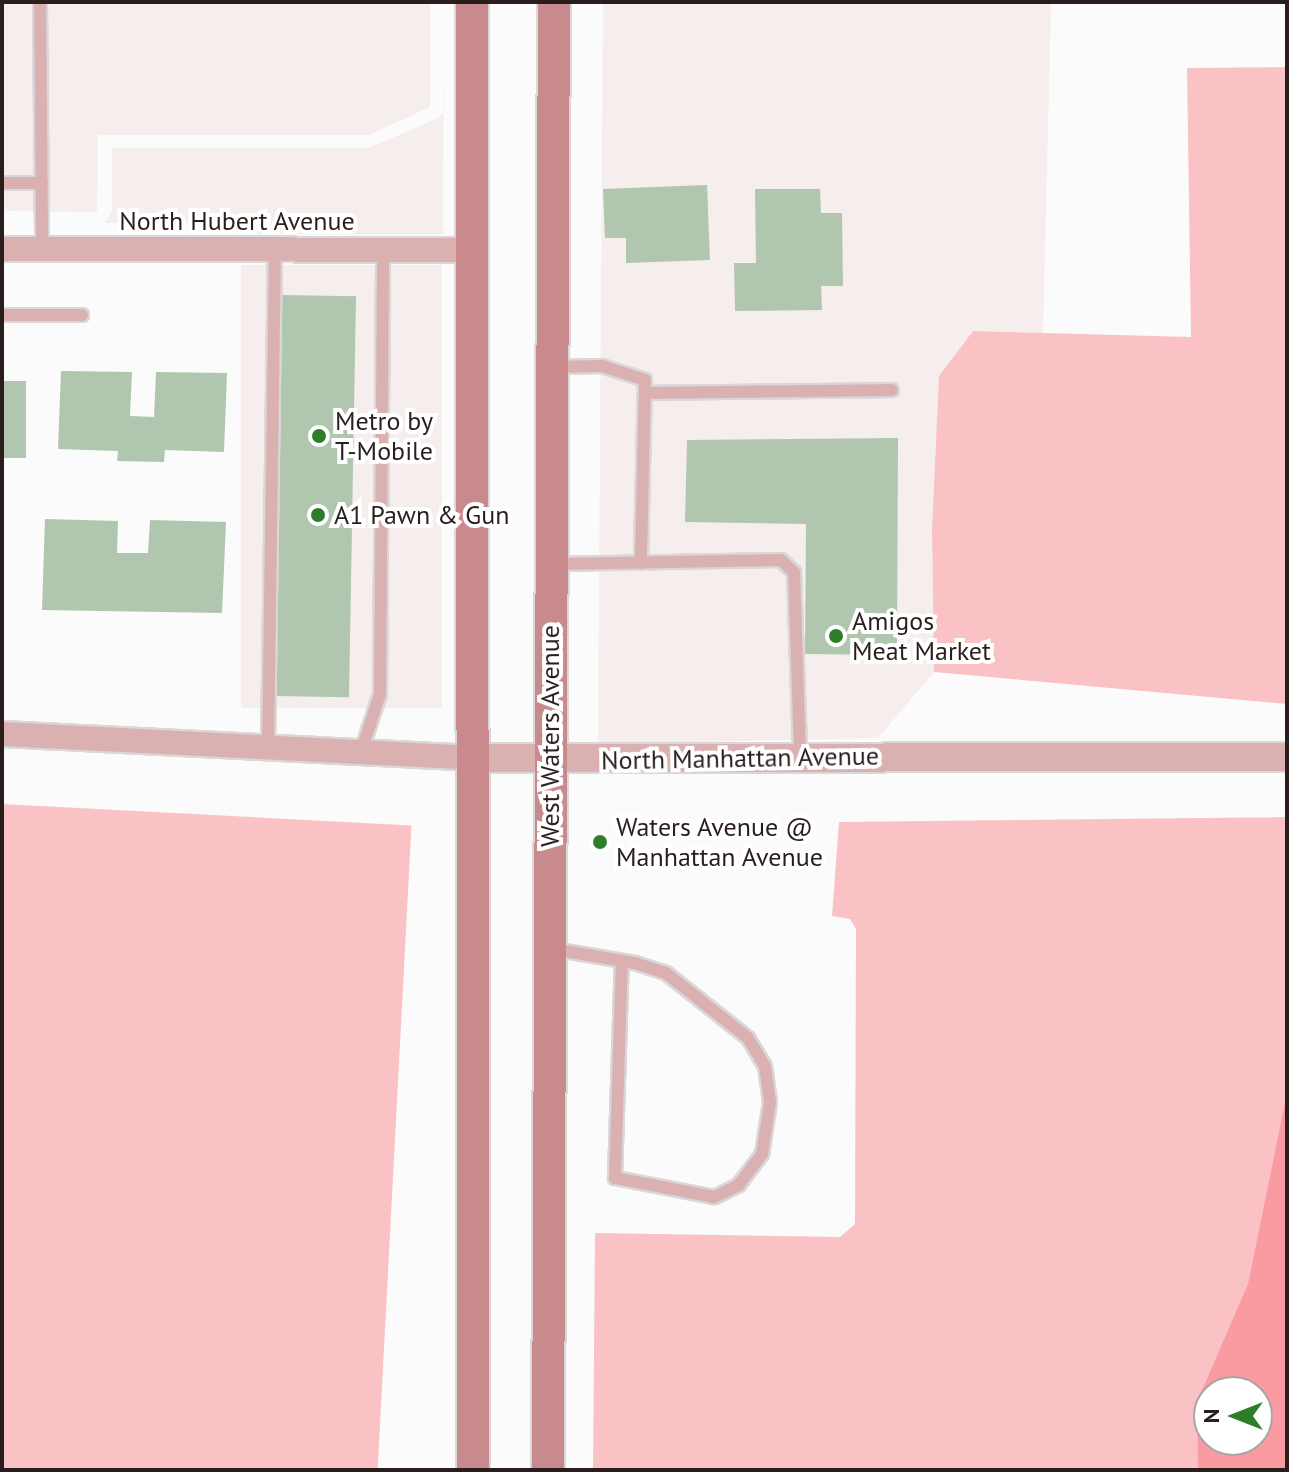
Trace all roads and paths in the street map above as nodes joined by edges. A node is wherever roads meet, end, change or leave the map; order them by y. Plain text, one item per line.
1 (40, 2) edge
2 (472, 2) edge
3 (554, 2) edge
4 (2, 183) edge
5 (42, 183) junction
6 (2, 249) edge
7 (42, 249) junction
8 (275, 249) junction
9 (383, 249) junction
10 (472, 250) junction
11 (2, 315) edge
12 (82, 315) dead end
13 (552, 367) junction
14 (892, 390) dead end
15 (647, 393) junction
16 (641, 563) junction
17 (551, 564) junction
18 (2, 734) edge
19 (268, 748) junction
20 (360, 755) junction
21 (800, 755) junction
22 (1287, 757) edge
23 (476, 758) junction
24 (549, 761) junction
25 (550, 948) junction
26 (622, 961) junction
27 (473, 1470) edge
28 (548, 1470) edge

1 - 5 lane
2 - 10 main road
3 - 13 main road, West Waters Avenue
4 - 5 lane
5 - 7 lane
6 - 7 street, North Hubert Avenue
7 - 8 street, North Hubert Avenue
8 - 9 street, North Hubert Avenue
8 - 19 lane
9 - 10 street, North Hubert Avenue
9 - 20 lane
10 - 23 main road
11 - 12 lane
13 - 15 lane
13 - 17 main road, West Waters Avenue
14 - 15 lane
15 - 16 lane
16 - 17 lane
16 - 21 lane
17 - 24 main road, West Waters Avenue
18 - 19 street, North Manhattan Avenue
19 - 20 street, North Manhattan Avenue
20 - 23 street, North Manhattan Avenue
21 - 22 street, North Manhattan Avenue
21 - 24 street, North Manhattan Avenue
23 - 24 street, North Manhattan Avenue
23 - 27 main road
24 - 25 main road, West Waters Avenue
25 - 26 lane
25 - 28 main road, West Waters Avenue
26 - 26 lane

